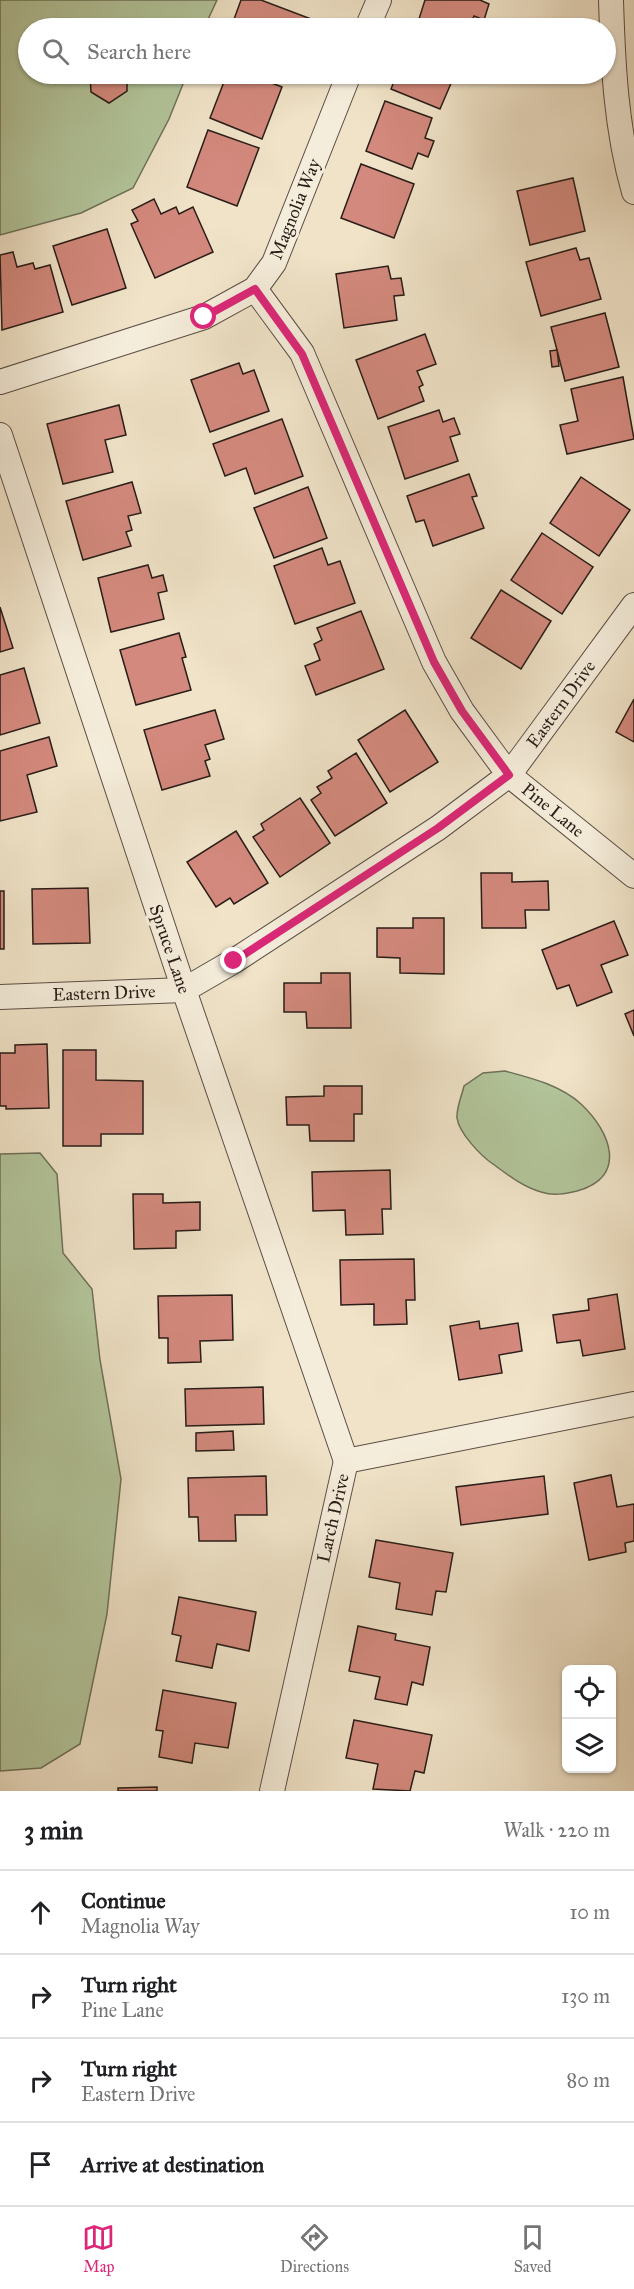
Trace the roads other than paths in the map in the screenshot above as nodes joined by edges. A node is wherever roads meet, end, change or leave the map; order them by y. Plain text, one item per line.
1 (379, 0) edge
2 (610, 0) edge
3 (371, 18) edge
4 (613, 18) edge
5 (616, 39) edge
6 (345, 84) edge
7 (624, 92) edge
8 (634, 192) edge
9 (255, 289) junction
10 (0, 382) edge
11 (0, 435) edge
12 (634, 605) edge
13 (509, 775) junction
14 (634, 876) edge
15 (184, 990) junction
16 (0, 997) edge
17 (634, 1404) edge
18 (346, 1461) junction
19 (272, 1791) edge

1 - 3 street
2 - 4 street
5 - 7 street
6 - 9 street, Magnolia Way
7 - 8 street
9 - 10 street, Magnolia Way
9 - 13 street, Pine Lane
11 - 15 street, Spruce Lane
12 - 13 street, Eastern Drive
13 - 14 street, Pine Lane
13 - 15 street, Eastern Drive
15 - 16 street, Eastern Drive
15 - 18 street, Spruce Lane
17 - 18 street, Larch Drive
18 - 19 street, Larch Drive

